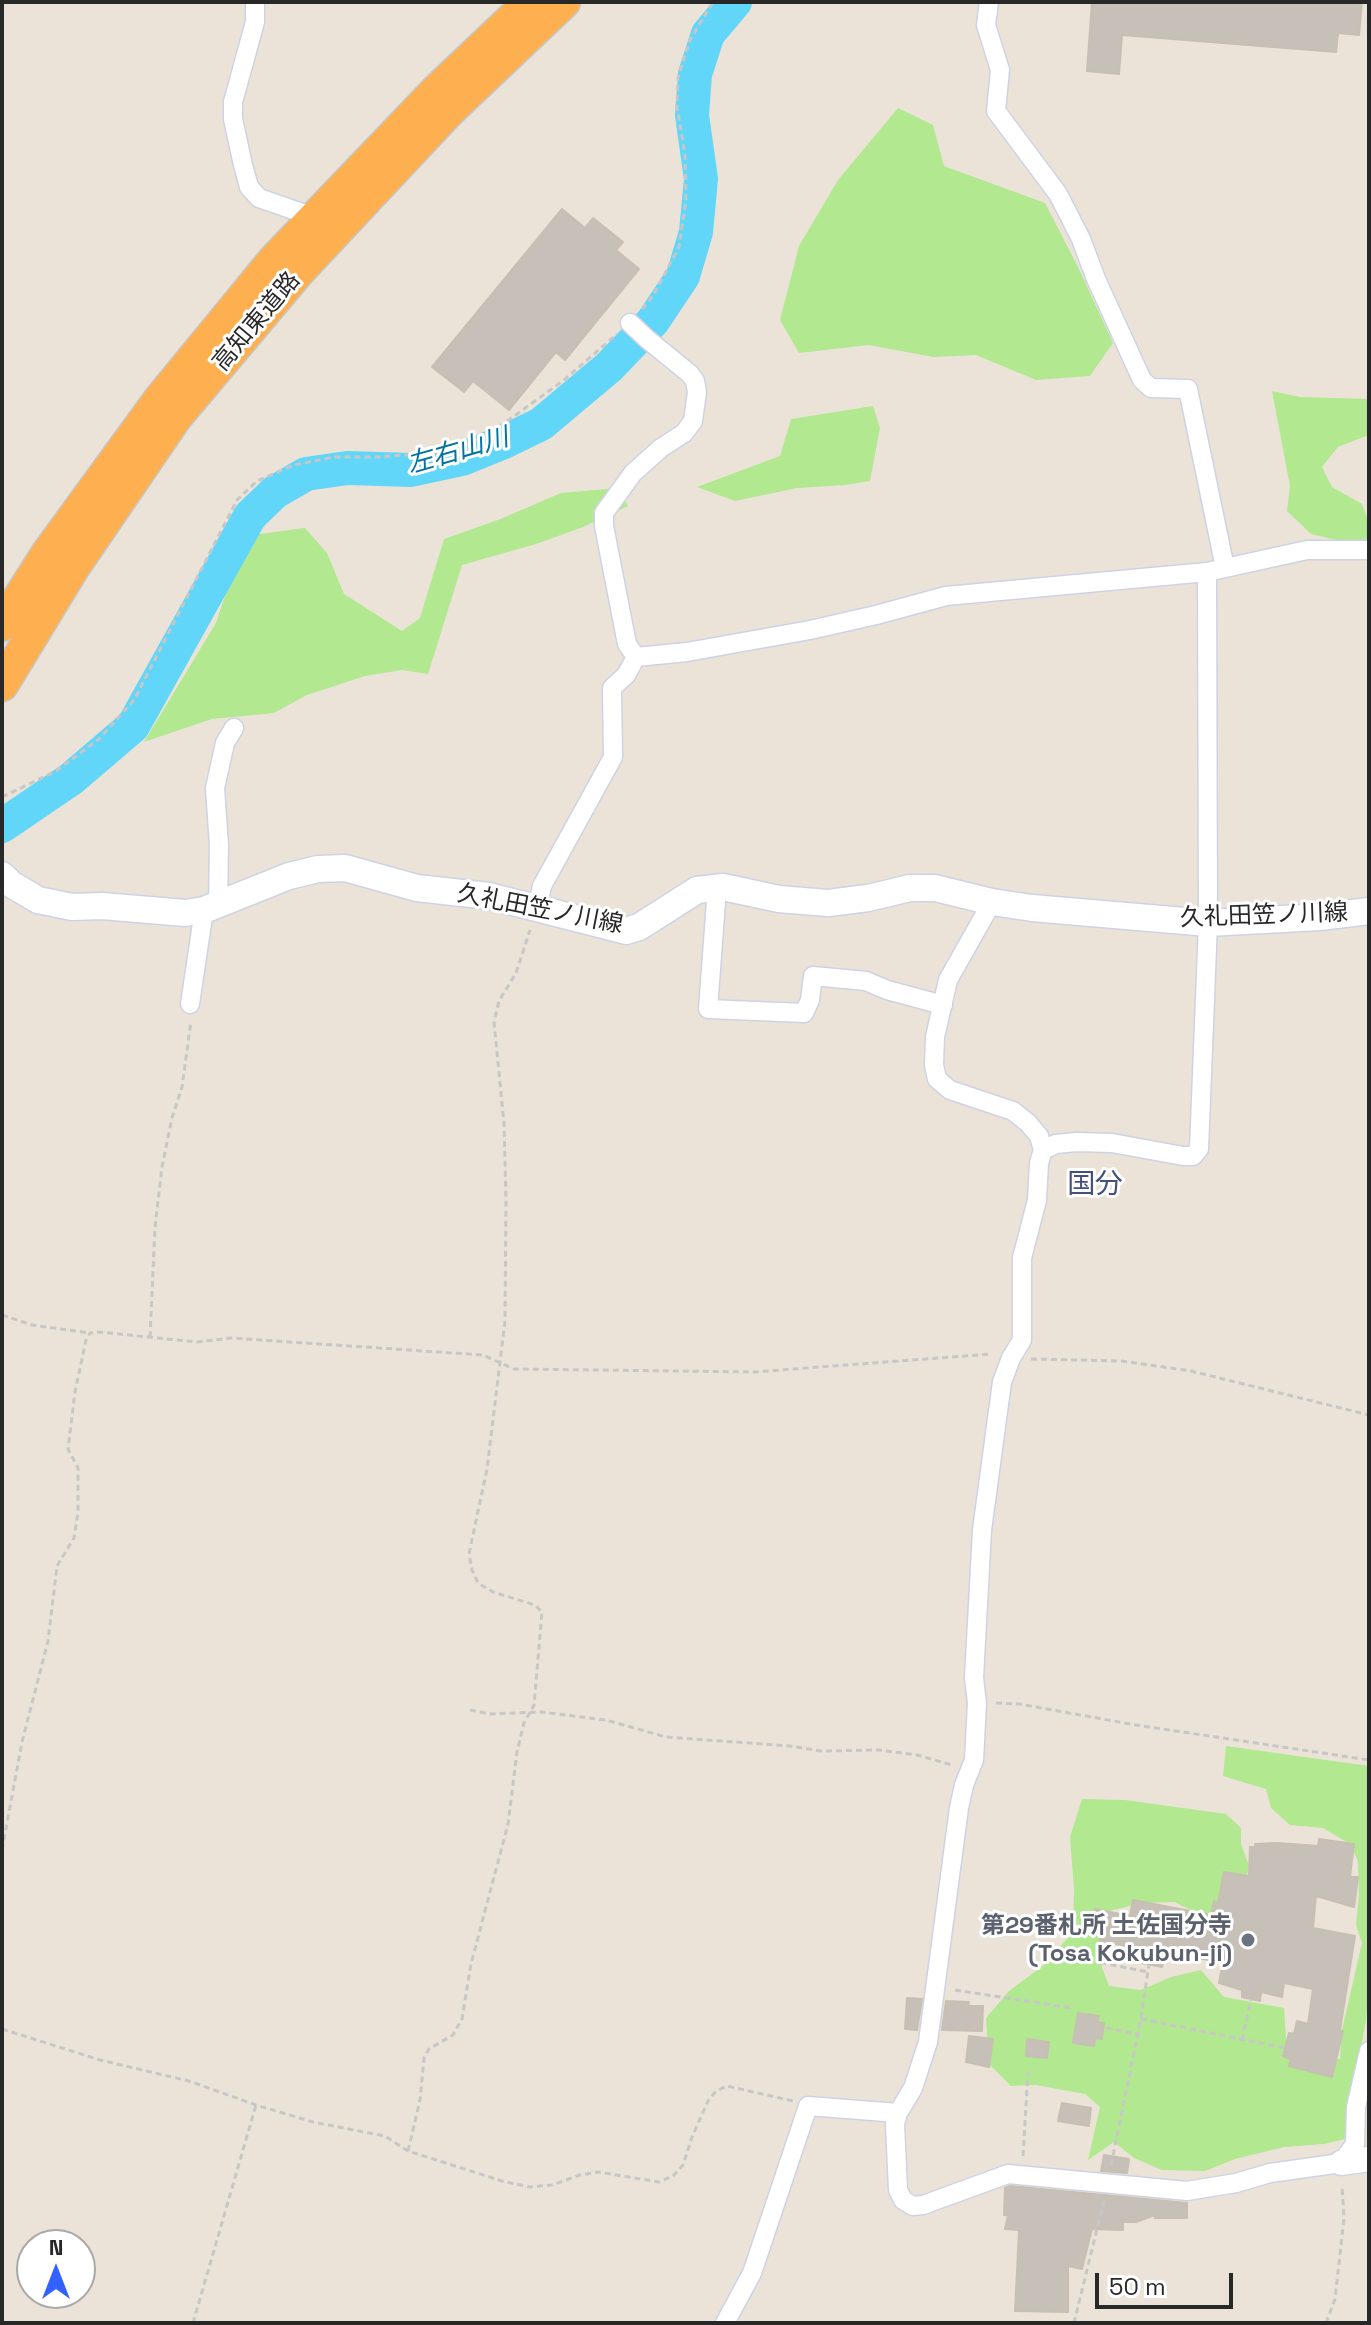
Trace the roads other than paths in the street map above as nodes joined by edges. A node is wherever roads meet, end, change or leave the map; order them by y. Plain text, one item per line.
1 (255, 2) edge
2 (530, 2) edge
3 (564, 2) edge
4 (989, 2) edge
5 (311, 220) junction
6 (637, 330) road end
7 (1369, 550) edge
8 (1216, 570) junction
9 (2, 625) edge
10 (636, 657) junction
11 (2, 685) edge
12 (234, 728) dead end
13 (2, 875) edge
14 (717, 888) junction
15 (992, 902) junction
16 (211, 907) junction
17 (537, 909) junction
18 (1369, 911) edge
19 (1208, 923) junction
20 (190, 1004) road end
21 (943, 1005) junction
22 (1043, 1150) junction
23 (1369, 2051) edge
24 (898, 2113) junction
25 (1369, 2159) edge
26 (1341, 2163) junction
27 (725, 2323) edge

1 - 5 street
2 - 5 highway, 高知東道路
3 - 11 highway, 高知東道路
4 - 8 street
5 - 9 highway, 高知東道路
6 - 10 street
7 - 8 street
8 - 10 street
8 - 19 street
10 - 17 street
12 - 16 street
13 - 16 main road, 久礼田笠ノ川線
14 - 15 main road, 久礼田笠ノ川線
14 - 17 main road, 久礼田笠ノ川線
14 - 21 street
15 - 19 main road, 久礼田笠ノ川線
15 - 21 street
16 - 17 main road, 久礼田笠ノ川線
16 - 20 street
18 - 19 main road, 久礼田笠ノ川線
19 - 22 street
21 - 22 street
22 - 24 street
23 - 26 street
24 - 26 street
24 - 27 street
25 - 26 street

